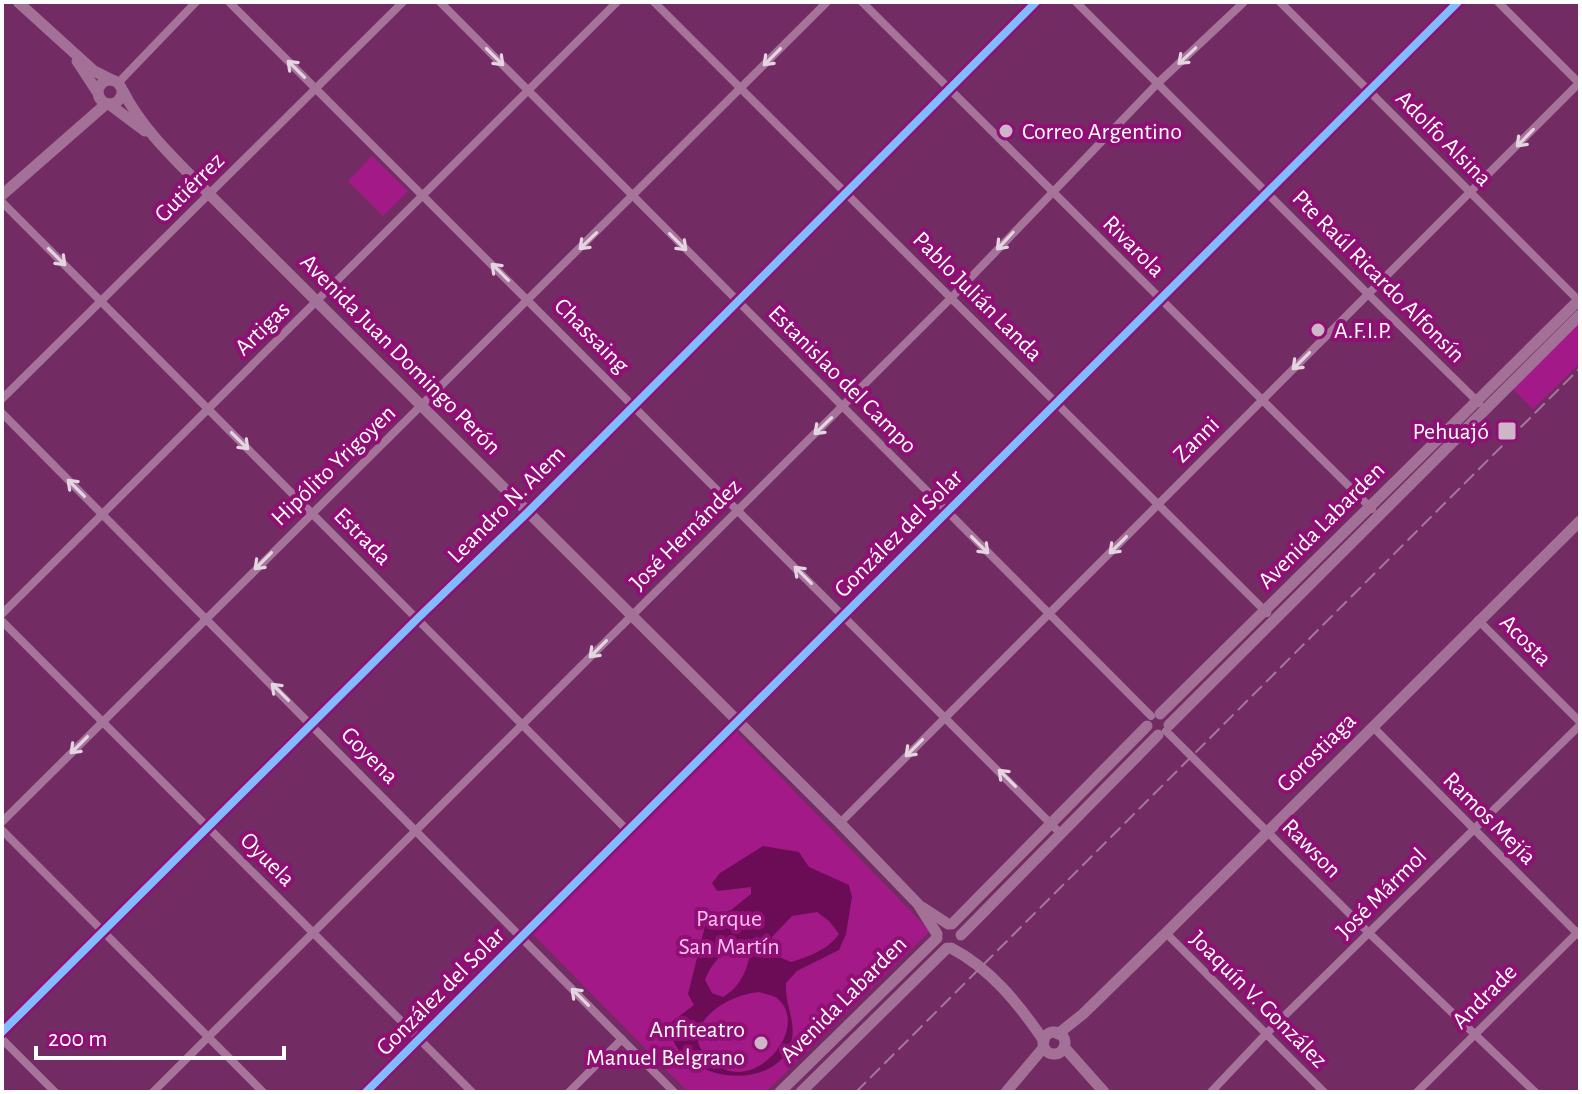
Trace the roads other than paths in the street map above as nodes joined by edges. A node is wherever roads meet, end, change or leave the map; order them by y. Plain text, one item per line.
1 (18, 2) edge
2 (196, 2) edge
3 (229, 2) edge
4 (403, 2) edge
5 (440, 2) edge
6 (617, 2) edge
7 (654, 2) edge
8 (827, 2) edge
9 (862, 2) edge
10 (1036, 2) edge
11 (1076, 2) edge
12 (1244, 2) edge
13 (1280, 2) edge
14 (1458, 2) edge
15 (1498, 2) edge
16 (64, 45) junction
17 (1580, 83) edge
18 (1157, 84) junction
19 (117, 85) junction
20 (741, 88) junction
21 (317, 89) junction
22 (949, 89) junction
23 (528, 90) junction
24 (1369, 91) junction
25 (103, 99) junction
26 (158, 141) junction
27 (845, 192) junction
28 (1052, 192) junction
29 (1267, 193) junction
30 (1471, 193) junction
31 (2, 195) edge
32 (210, 195) junction
33 (423, 196) junction
34 (633, 197) junction
35 (2, 202) edge
36 (1368, 294) junction
37 (951, 298) junction
38 (528, 300) junction
39 (1160, 300) junction
40 (1580, 301) edge
41 (102, 302) junction
42 (317, 302) junction
43 (738, 302) junction
44 (1580, 315) edge
45 (2, 399) edge
46 (1476, 399) junction
47 (1261, 401) junction
48 (1057, 403) junction
49 (633, 405) junction
50 (422, 406) junction
51 (843, 407) junction
52 (208, 409) junction
53 (1486, 409) junction
54 (2, 413) edge
55 (1158, 504) junction
56 (737, 509) junction
57 (528, 512) junction
58 (947, 512) junction
59 (1375, 512) junction
60 (312, 513) junction
61 (103, 514) junction
62 (1580, 521) edge
63 (2, 614) edge
64 (1049, 614) junction
65 (844, 615) junction
66 (1269, 615) junction
67 (630, 617) junction
68 (206, 618) junction
69 (417, 619) junction
70 (1478, 620) junction
71 (2, 621) edge
72 (946, 716) junction
73 (1153, 719) junction
74 (738, 721) junction
75 (102, 722) junction
76 (1580, 723) edge
77 (312, 724) junction
78 (522, 725) junction
79 (1373, 727) junction
80 (1164, 730) junction
81 (2, 822) edge
82 (840, 823) junction
83 (1052, 824) junction
84 (207, 827) junction
85 (416, 828) junction
86 (2, 830) edge
87 (1473, 830) junction
88 (628, 831) junction
89 (1267, 832) junction
90 (1061, 834) junction
91 (918, 904) junction
92 (950, 924) junction
93 (103, 931) junction
94 (312, 932) junction
95 (1166, 933) junction
96 (1369, 933) junction
97 (1579, 933) edge
98 (937, 936) junction
99 (961, 936) junction
100 (521, 937) junction
101 (949, 948) junction
102 (973, 960) junction
103 (2, 1032) edge
104 (1266, 1034) junction
105 (1474, 1034) junction
106 (208, 1036) junction
107 (2, 1039) edge
108 (419, 1039) junction
109 (622, 1039) junction
110 (1054, 1043) junction
111 (55, 1092) edge
112 (153, 1092) edge
113 (263, 1092) edge
114 (366, 1092) edge
115 (472, 1092) edge
116 (569, 1092) edge
117 (674, 1092) edge
118 (780, 1092) edge
119 (801, 1092) edge
120 (1006, 1092) edge
121 (1104, 1092) edge
122 (1211, 1092) edge
123 (1324, 1092) edge
124 (1417, 1092) edge
125 (1535, 1092) edge

1 - 16 main road, Avenida Juan Domingo Perón
2 - 19 street
21 -> 3 street, Chassaing
4 - 21 street, Gutiérrez
5 -> 23 street, Estanislao del Campo
6 - 23 street, Artigas
7 - 20 street, Pablo Julián Landa
8 -> 20 street, Hipólito Yrigoyen
9 - 22 street, Rivarola
10 - 22 street, Leandro N. Alem
11 - 18 street, Pte Raúl Ricardo Alfonsín
12 -> 18 street, José Hernández
13 - 24 street, Adolfo Alsina
14 - 24 street, González del Solar
15 - 17 street
16 - 19 main road, Avenida Juan Domingo Perón
16 - 25 main road, Avenida Juan Domingo Perón
17 -> 30 street, Zanni
18 - 28 street, José Hernández
18 - 29 street, Pte Raúl Ricardo Alfonsín
19 - 25 main road
19 - 25 main road
19 - 26 main road, Avenida Juan Domingo Perón
20 - 27 street, Pablo Julián Landa
20 - 34 street, Hipólito Yrigoyen
21 - 32 street, Gutiérrez
21 - 33 street, Chassaing
22 - 27 street, Leandro N. Alem
22 - 28 street, Rivarola
23 - 33 street, Artigas
23 - 34 street, Estanislao del Campo
24 - 29 street, González del Solar
24 - 30 street, Adolfo Alsina
25 - 26 main road, Avenida Juan Domingo Perón
25 - 31 main road
26 - 32 main road, Avenida Juan Domingo Perón
27 - 37 street, Pablo Julián Landa
27 - 43 street, Leandro N. Alem
28 -> 37 street, José Hernández
28 - 39 street, Rivarola
29 - 36 street, Pte Raúl Ricardo Alfonsín
29 - 39 street, González del Solar
30 - 36 street, Zanni
30 - 40 street, Adolfo Alsina
32 - 41 street, Gutiérrez
32 - 42 main road, Avenida Juan Domingo Perón
38 -> 33 street, Chassaing
33 - 42 street, Artigas
34 -> 38 street, Hipólito Yrigoyen
34 -> 43 street, Estanislao del Campo
35 -> 41 street, Estrada
36 - 46 street, Pte Raúl Ricardo Alfonsín
36 -> 47 street, Zanni
37 - 48 street, Pablo Julián Landa
37 - 51 street, José Hernández
38 - 49 street, Chassaing
38 - 50 street, Hipólito Yrigoyen
39 - 47 street, Rivarola
39 - 48 street, González del Solar
40 - 46 main road, Avenida Labarden
41 - 45 street, Gutiérrez
41 - 52 street, Estrada
42 - 50 main road, Avenida Juan Domingo Perón
42 - 52 street, Artigas
43 - 49 street, Leandro N. Alem
43 - 51 street, Estanislao del Campo
44 - 53 main road, Avenida Labarden
46 - 53 street, Pte Raúl Ricardo Alfonsín
46 - 59 main road, Avenida Labarden
47 - 55 street, Zanni
47 - 59 street, Rivarola
48 - 55 street, Pablo Julián Landa
48 - 58 street, González del Solar
49 - 56 street, Chassaing
49 - 57 street, Leandro N. Alem
50 - 57 main road, Avenida Juan Domingo Perón
50 - 60 street, Hipólito Yrigoyen
51 -> 56 street, José Hernández
51 - 58 street, Estanislao del Campo
52 -> 60 street, Estrada
52 - 61 street, Artigas
53 - 59 main road, Avenida Labarden
61 -> 54 street, Goyena
55 -> 64 street, Zanni
55 - 66 street, Pablo Julián Landa
65 -> 56 street, Chassaing
56 - 67 street, José Hernández
57 - 67 main road, Avenida Juan Domingo Perón
57 - 69 street, Leandro N. Alem
58 -> 64 street, Estanislao del Campo
58 - 65 street, González del Solar
59 - 66 main road, Avenida Labarden
60 -> 68 street, Hipólito Yrigoyen
60 - 69 street, Estrada
61 - 63 street, Artigas
61 - 68 street, Goyena
62 - 70 main road, Gorostiaga
64 - 72 street, Zanni
64 - 73 street, Estanislao del Campo
65 - 72 street, Chassaing
65 - 74 street, González del Solar
66 - 73 main road, Avenida Labarden
66 - 80 main road, Avenida Labarden
67 - 74 main road, Avenida Juan Domingo Perón
67 -> 78 street, José Hernández
68 - 75 street, Hipólito Yrigoyen
77 -> 68 street, Goyena
69 - 77 street, Leandro N. Alem
69 - 78 street, Estrada
70 - 76 street, Acosta
70 - 79 main road, Gorostiaga
71 - 75 street, Oyuela
72 -> 82 street, Zanni
83 -> 72 street, Chassaing
73 - 80 main road
73 - 80 main road
73 - 83 main road, Avenida Labarden
74 - 82 main road, Avenida Juan Domingo Perón
74 - 88 street, González del Solar
75 -> 81 street, Hipólito Yrigoyen
75 - 84 street, Oyuela
76 - 87 street, José Mármol
77 - 84 street, Leandro N. Alem
77 - 85 street, Goyena
78 - 85 street, José Hernández
78 - 88 street, Estrada
79 - 87 street, Ramos Mejía
79 - 89 main road, Gorostiaga
80 - 89 street, Rawson
80 - 90 main road, Avenida Labarden
82 - 91 main road, Avenida Juan Domingo Perón
83 - 90 street, Chassaing
83 - 92 main road, Avenida Labarden
84 - 93 street, Leandro N. Alem
84 - 94 street, Oyuela
85 - 94 street, José Hernández
85 - 100 street, Goyena
86 - 93 street
87 - 96 street, José Mármol
87 - 97 street, Ramos Mejía
88 - 100 street, González del Solar
89 - 95 main road, Gorostiaga
89 - 96 street, Rawson
90 - 99 main road, Avenida Labarden
91 - 92 main road, Avenida Juan Domingo Perón
91 - 98 main road, Avenida Juan Domingo Perón
92 - 98 main road
92 - 99 main road
93 - 103 street, Leandro N. Alem
93 - 106 street
94 - 106 street, José Hernández
94 - 108 street, Oyuela
95 - 104 street, Joaquín V. González
95 - 110 main road, Gorostiaga
96 - 104 street, José Mármol
96 - 105 street, Rawson
97 - 105 street, Andrade
98 - 101 main road
98 - 118 main road, Avenida Labarden
99 - 101 main road
99 - 102 main road
100 - 108 street, González del Solar
109 -> 100 street, Goyena
101 - 102 main road
101 - 119 main road, Avenida Labarden
102 - 110 main road
104 - 122 street, José Mármol
104 - 123 street, Joaquín V. González
105 - 124 street, Andrade
105 - 125 street, Rawson
106 - 112 street, José Hernández
106 - 113 street
107 - 111 street
108 - 114 street, González del Solar
108 - 115 street, Oyuela
109 - 116 street
109 - 117 street, Goyena
110 - 120 main road, Gorostiaga
110 - 121 main road

